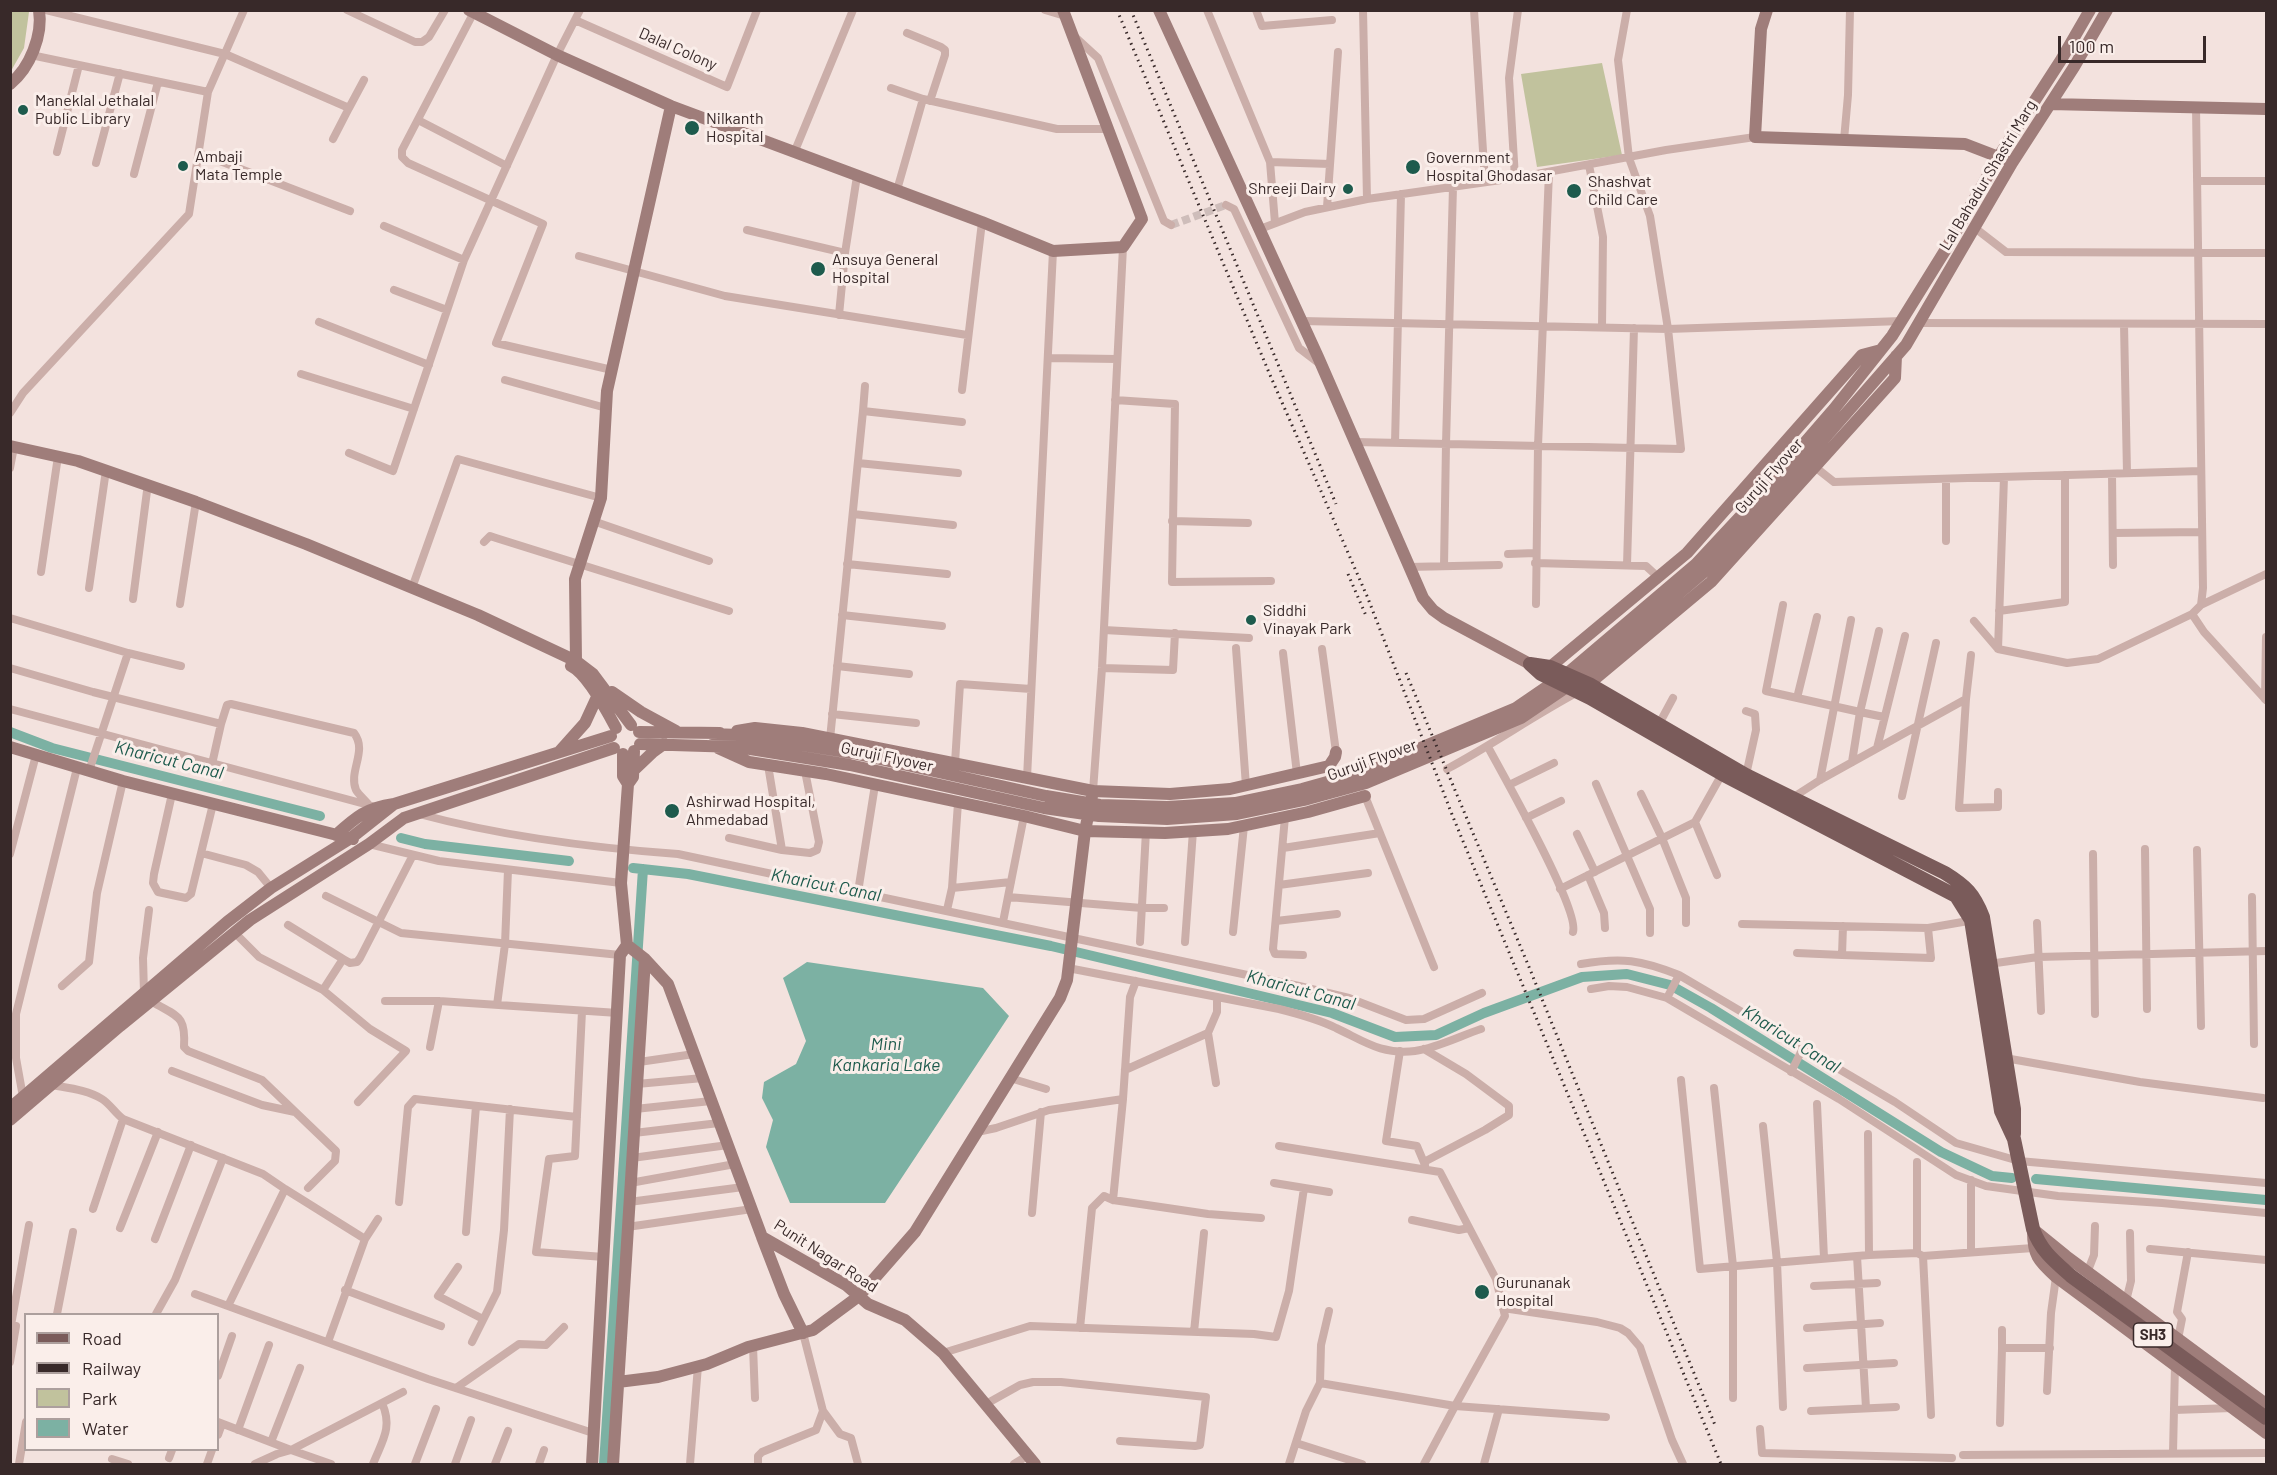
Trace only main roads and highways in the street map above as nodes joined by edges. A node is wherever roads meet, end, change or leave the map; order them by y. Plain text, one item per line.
1 (1530, 664) road end
2 (1545, 670) junction
3 (1977, 919) junction
4 (1984, 965) junction
5 (2014, 1139) junction
6 (2266, 1418) edge

1 - 2 main road
2 - 3 main road
2 - 3 main road
3 - 4 main road
4 - 5 main road
4 - 5 main road
5 - 6 main road, SH3

